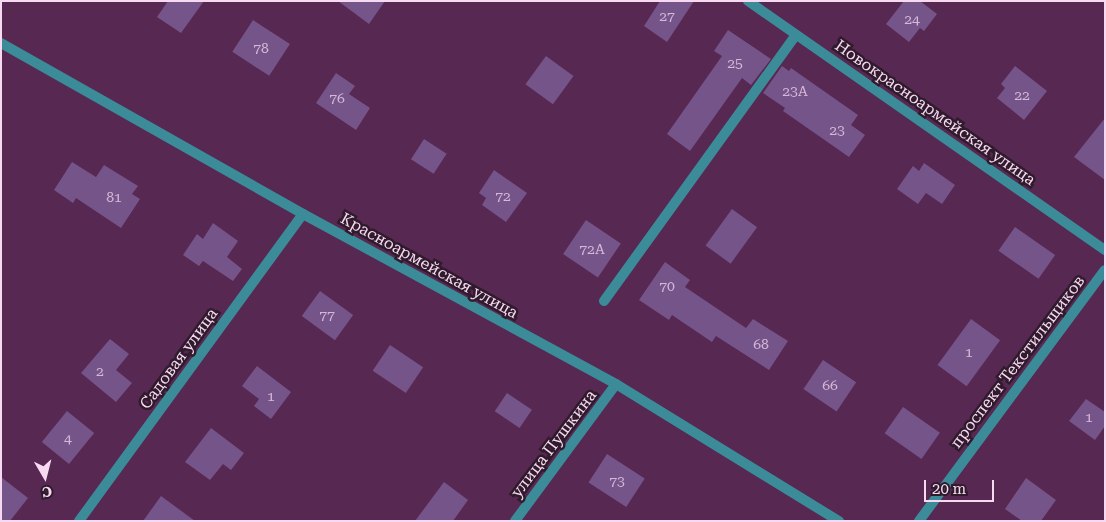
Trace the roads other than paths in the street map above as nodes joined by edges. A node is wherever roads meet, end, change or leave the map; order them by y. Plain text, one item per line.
1 (748, 1) edge
2 (796, 34) junction
3 (1, 43) edge
4 (303, 214) junction
5 (1105, 250) edge
6 (1105, 270) edge
7 (604, 301) dead end
8 (616, 384) junction
9 (79, 521) edge
10 (515, 521) edge
11 (839, 521) edge
12 (919, 521) edge

1 - 2 street, Новокрасноармейская улица
2 - 5 street, Новокрасноармейская улица
2 - 7 street
3 - 4 street, Красноармейская улица
4 - 8 street, Красноармейская улица
4 - 9 street, Садовая улица
6 - 12 street, проспект Текстильщиков
8 - 10 street, улица Пушкина
8 - 11 street, Красноармейская улица

